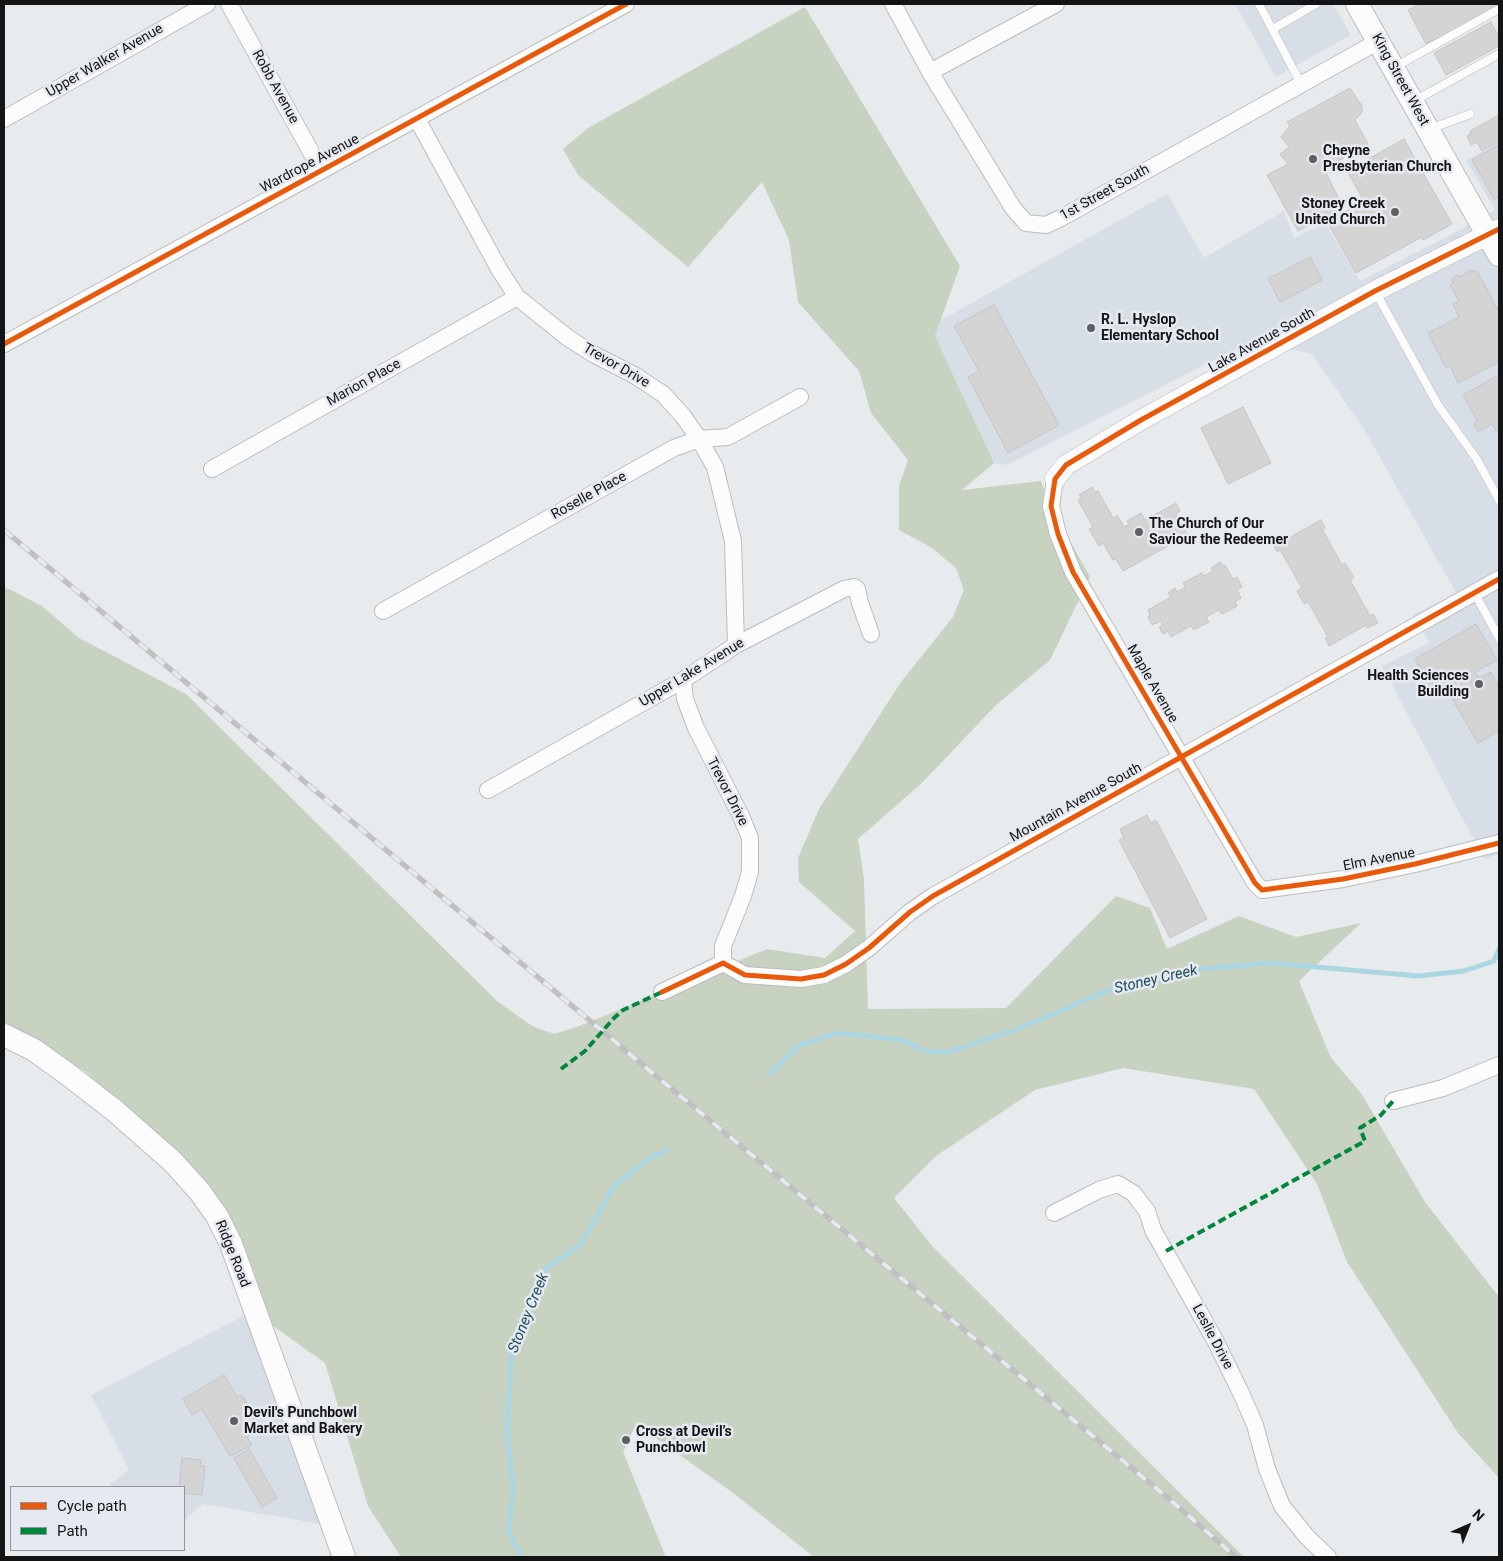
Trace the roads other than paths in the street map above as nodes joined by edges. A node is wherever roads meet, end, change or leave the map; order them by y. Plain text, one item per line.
1 (207, 4) edge
2 (229, 4) edge
3 (626, 4) edge
4 (893, 4) edge
5 (1056, 4) edge
6 (1259, 4) edge
7 (1316, 4) edge
8 (1357, 4) edge
9 (1499, 9) edge
10 (1273, 29) junction
11 (1379, 41) junction
12 (1499, 54) edge
13 (1393, 68) junction
14 (930, 72) junction
15 (1301, 84) junction
16 (1412, 102) junction
17 (1470, 114) dead end
18 (4, 119) edge
19 (417, 119) junction
20 (1428, 130) junction
21 (320, 170) junction
22 (1493, 232) edge
23 (1499, 255) edge
24 (1375, 291) junction
25 (517, 298) junction
26 (4, 344) edge
27 (800, 398) dead end
28 (699, 439) junction
29 (212, 469) dead end
30 (1054, 479) joint
31 (1499, 500) edge
32 (1499, 579) edge
33 (1474, 592) junction
34 (384, 611) dead end
35 (871, 634) dead end
36 (1499, 638) edge
37 (736, 645) junction
38 (684, 680) junction
39 (1182, 757) junction
40 (488, 790) dead end
41 (1499, 843) edge
42 (1262, 890) joint
43 (723, 963) junction
44 (662, 992) dead end
45 (4, 1035) edge
46 (1499, 1065) edge
47 (1393, 1101) dead end
48 (1054, 1213) dead end
49 (344, 1557) edge
50 (1328, 1557) edge

1 - 18 street, Upper Walker Avenue
2 - 21 street, Robb Avenue
3 - 19 street, Wardrope Avenue
4 - 14 street, 1st Street South
5 - 14 street
6 - 10 lane
7 - 10 lane
8 - 11 main road, King Street West
9 - 13 lane
10 - 15 lane
11 - 13 main road, King Street West
11 - 15 street, 1st Street South
12 - 16 lane
13 - 16 main road, King Street West
14 - 15 street, 1st Street South
16 - 20 main road, King Street West
17 - 20 lane
19 - 21 street, Wardrope Avenue
19 - 25 street, Trevor Drive
20 - 22 main road, King Street West
21 - 26 street, Wardrope Avenue
22 - 23 main road, King Street West
22 - 24 street, Lake Avenue South
24 - 30 street, Lake Avenue South
24 - 31 lane
25 - 28 street, Trevor Drive
25 - 29 street, Marion Place
27 - 28 street, Roselle Place
28 - 34 street, Roselle Place
28 - 37 street, Trevor Drive
30 - 39 street, Maple Avenue
32 - 33 street, Mountain Avenue South
33 - 36 lane
33 - 39 street, Mountain Avenue South
35 - 37 street, Upper Lake Avenue
37 - 38 street, Upper Lake Avenue
38 - 40 street, Upper Lake Avenue
38 - 43 street, Trevor Drive
39 - 42 street, Maple Avenue
39 - 43 street, Mountain Avenue South
41 - 42 street, Elm Avenue
43 - 44 street
45 - 49 main road, Ridge Road
46 - 47 street
48 - 50 street, Leslie Drive

